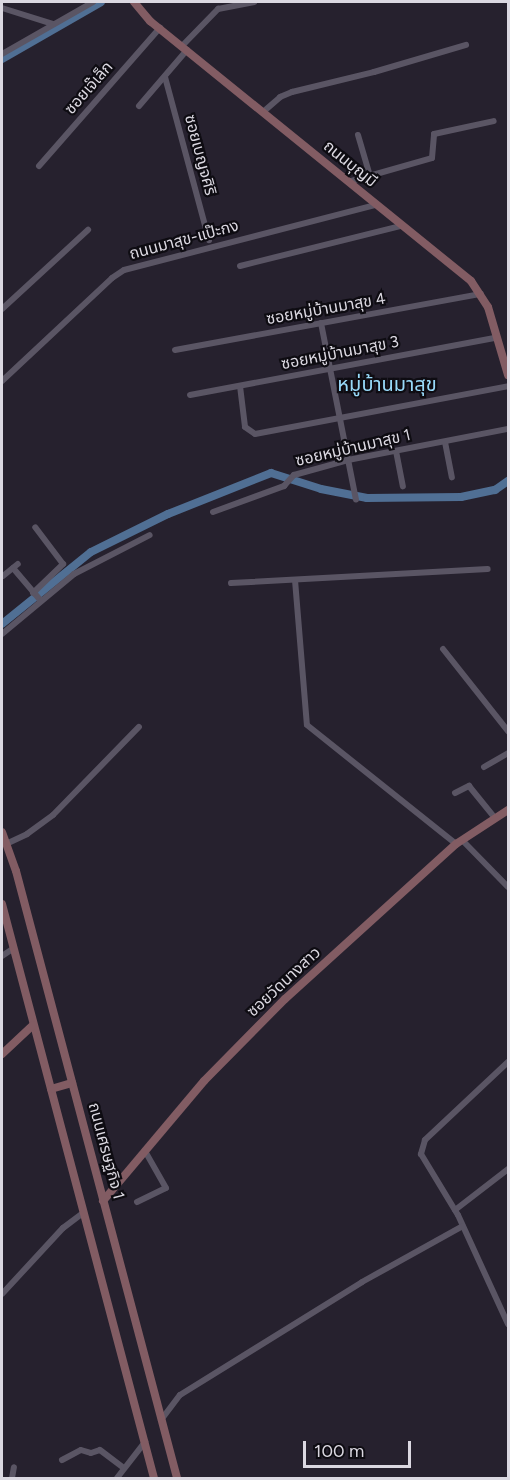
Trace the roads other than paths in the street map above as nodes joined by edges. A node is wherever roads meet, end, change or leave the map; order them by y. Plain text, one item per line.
1 (93, 2) edge
2 (134, 2) edge
3 (254, 2) edge
4 (2, 8) edge
5 (53, 24) junction
6 (160, 28) junction
7 (466, 45) dead end
8 (185, 48) junction
9 (2, 54) edge
10 (165, 76) junction
11 (139, 106) dead end
12 (262, 112) junction
13 (494, 121) dead end
14 (358, 135) dead end
15 (39, 166) dead end
16 (370, 176) junction
17 (348, 182) junction
18 (376, 205) junction
19 (401, 225) junction
20 (88, 230) dead end
21 (209, 240) dead end
22 (240, 266) dead end
23 (482, 294) junction
24 (2, 309) edge
25 (321, 323) junction
26 (496, 338) junction
27 (175, 350) dead end
28 (330, 369) junction
29 (508, 375) edge
30 (2, 381) edge
31 (240, 386) junction
32 (508, 386) edge
33 (190, 395) dead end
34 (339, 416) junction
35 (508, 429) edge
36 (445, 442) junction
37 (396, 451) junction
38 (348, 460) junction
39 (452, 477) dead end
40 (403, 486) dead end
41 (356, 500) dead end
42 (213, 512) dead end
43 (35, 527) dead end
44 (150, 535) dead end
45 (488, 569) dead end
46 (3, 576) dead end
47 (295, 580) junction
48 (231, 583) dead end
49 (33, 592) junction
50 (41, 600) junction
51 (2, 634) edge
52 (443, 649) dead end
53 (139, 727) dead end
54 (508, 731) edge
55 (508, 753) edge
56 (484, 767) dead end
57 (455, 793) dead end
58 (508, 810) edge
59 (495, 818) junction
60 (2, 832) edge
61 (459, 842) junction
62 (6, 843) junction
63 (508, 887) edge
64 (2, 904) edge
65 (14, 948) junction
66 (2, 956) edge
67 (33, 1025) junction
68 (2, 1054) edge
69 (508, 1062) edge
70 (72, 1083) junction
71 (51, 1089) junction
72 (145, 1151) junction
73 (508, 1169) edge
74 (103, 1201) junction
75 (137, 1202) dead end
76 (455, 1210) junction
77 (84, 1212) junction
78 (463, 1226) junction
79 (2, 1294) edge
80 (508, 1324) edge
81 (161, 1420) junction
82 (145, 1442) junction
83 (62, 1460) dead end
84 (14, 1467) dead end
85 (124, 1468) junction
86 (12, 1479) edge
87 (117, 1479) edge
88 (154, 1479) edge
89 (177, 1479) edge

1 - 5 street
2 - 6 main road, ถนนบุญมี
3 - 8 street
4 - 5 street
5 - 9 street
6 - 8 main road, ถนนบุญมี
6 - 15 street, ซอยเจ๊เล็ก
7 - 12 street
8 - 10 street
8 - 12 main road, ถนนบุญมี
10 - 11 street
10 - 21 street, ซอยเบญจศิริ
12 - 17 main road, ถนนบุญมี
13 - 16 street
14 - 16 street
16 - 17 street
17 - 18 main road, ถนนบุญมี
18 - 19 main road, ถนนบุญมี
18 - 30 street, ถนนมาสุข-แป๊ะกง
19 - 22 street
19 - 23 main road, ถนนบุญมี
20 - 24 street
23 - 25 street, ซอยหมู่บ้านมาสุข 4
23 - 26 main road, ถนนบุญมี
25 - 27 street, ซอยหมู่บ้านมาสุข 4
25 - 28 street
26 - 28 street, ซอยหมู่บ้านมาสุข 3
26 - 29 main road, ถนนบุญมี
28 - 31 street, ซอยหมู่บ้านมาสุข 3
28 - 34 street
31 - 33 street, ซอยหมู่บ้านมาสุข 3
31 - 34 street
32 - 34 street
34 - 38 street
35 - 36 street, ซอยหมู่บ้านมาสุข 1
36 - 37 street, ซอยหมู่บ้านมาสุข 1
36 - 39 street
37 - 38 street, ซอยหมู่บ้านมาสุข 1
37 - 40 street
38 - 41 street
38 - 42 street, ซอยหมู่บ้านมาสุข 1
43 - 49 street
44 - 50 street
45 - 47 street
46 - 49 street
47 - 48 street
47 - 61 street
49 - 50 street
50 - 51 street
52 - 54 street
53 - 62 street
55 - 56 street
57 - 59 street
58 - 59 main road, ซอยวัดนางสาว
59 - 61 main road, ซอยวัดนางสาว
60 - 62 main road, ถนนเศรษฐกิจ 1
61 - 63 street
61 - 72 main road, ซอยวัดนางสาว
62 - 70 main road, ถนนเศรษฐกิจ 1
64 - 65 main road
65 - 66 street
65 - 67 main road
67 - 68 main road
67 - 71 main road
69 - 76 street
70 - 71 main road
70 - 74 main road, ถนนเศรษฐกิจ 1
71 - 77 main road
72 - 74 main road, ซอยวัดนางสาว
72 - 75 street
73 - 76 street
74 - 81 main road, ถนนเศรษฐกิจ 1
76 - 78 street
77 - 79 street
77 - 82 main road
78 - 80 street
78 - 81 street
81 - 89 main road, ถนนเศรษฐกิจ 1
82 - 85 street
82 - 88 main road
83 - 85 street
84 - 86 street
85 - 87 street

